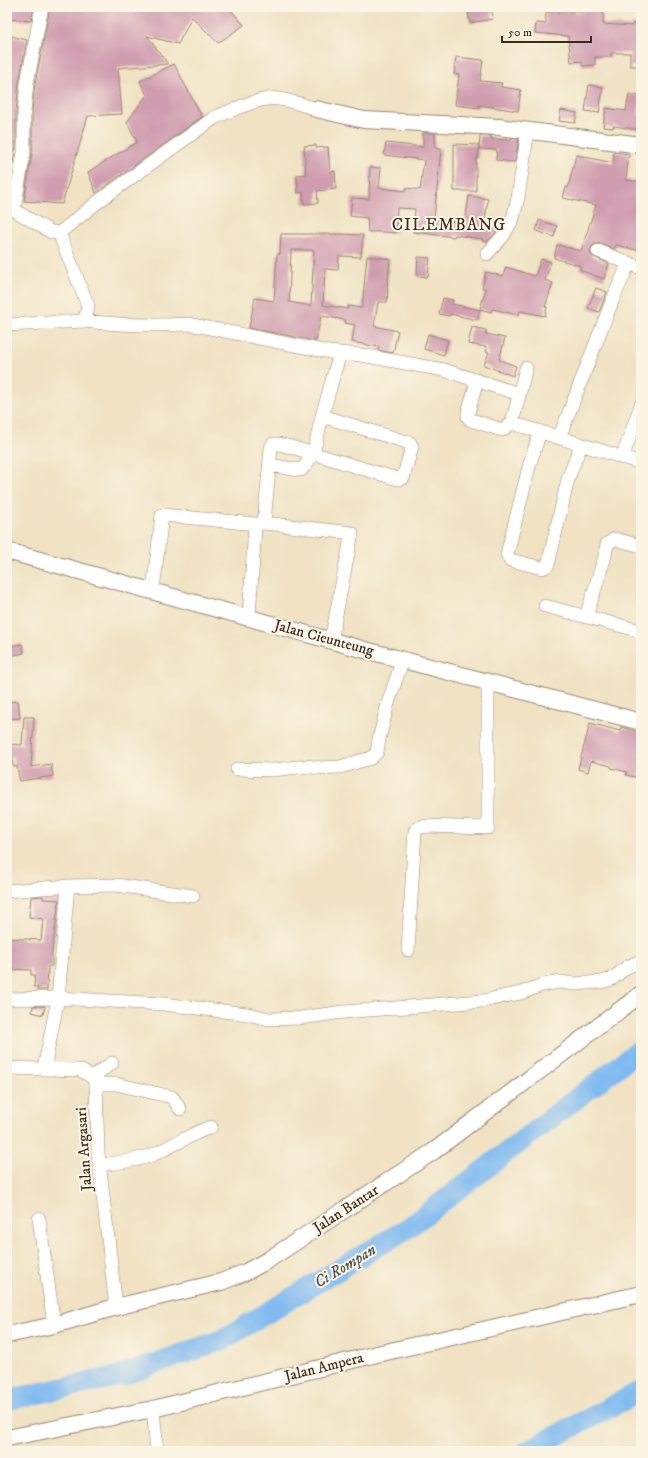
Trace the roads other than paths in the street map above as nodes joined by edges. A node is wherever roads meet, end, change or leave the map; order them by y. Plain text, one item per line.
1 (42, 7) edge
2 (316, 109) joint
3 (528, 130) junction
4 (641, 145) edge
5 (10, 209) edge
6 (59, 233) junction
7 (598, 251) dead end
8 (487, 254) dead end
9 (628, 263) junction
10 (641, 268) edge
11 (84, 321) junction
12 (7, 325) edge
13 (340, 353) junction
14 (526, 368) dead end
15 (477, 381) junction
16 (519, 394) junction
17 (641, 405) edge
18 (322, 416) junction
19 (512, 423) junction
20 (540, 432) junction
21 (559, 438) junction
22 (581, 445) junction
23 (313, 453) junction
24 (622, 458) junction
25 (641, 463) edge
26 (270, 465) junction
27 (260, 524) junction
28 (641, 546) edge
29 (7, 551) edge
30 (153, 590) junction
31 (544, 606) dead end
32 (249, 617) junction
33 (586, 617) junction
34 (641, 631) edge
35 (331, 640) junction
36 (403, 659) junction
37 (488, 682) junction
38 (641, 722) edge
39 (237, 769) dead end
40 (68, 886) junction
41 (7, 891) edge
42 (193, 896) dead end
43 (408, 950) dead end
44 (641, 961) edge
45 (641, 994) edge
46 (58, 998) junction
47 (7, 999) edge
48 (112, 1063) dead end
49 (7, 1068) edge
50 (44, 1069) junction
51 (94, 1081) junction
52 (180, 1109) dead end
53 (211, 1127) dead end
54 (100, 1165) junction
55 (38, 1219) dead end
56 (641, 1294) edge
57 (116, 1307) junction
58 (54, 1325) junction
59 (7, 1335) edge
60 (153, 1408) junction
61 (7, 1438) edge
62 (158, 1451) edge

1 - 5 street
2 - 3 street
2 - 6 street
3 - 4 street
3 - 8 street
5 - 6 street
6 - 11 street
7 - 9 street
9 - 10 street
9 - 21 street
11 - 12 street
11 - 13 street
13 - 15 street
13 - 18 street
14 - 16 street
15 - 16 street
15 - 19 street
16 - 19 street
17 - 24 street
18 - 23 street
18 - 23 street
19 - 20 street
20 - 21 street
20 - 22 street
21 - 22 street
22 - 24 street
23 - 26 street
23 - 26 street
24 - 25 street
26 - 27 street
27 - 30 street
27 - 32 street
27 - 35 street
28 - 33 street
29 - 30 street, Jalan Cieunteung
30 - 32 street, Jalan Cieunteung
31 - 33 street
32 - 35 street, Jalan Cieunteung
33 - 34 street
35 - 36 street, Jalan Cieunteung
36 - 37 street, Jalan Cieunteung
36 - 39 street
37 - 38 street, Jalan Cieunteung
37 - 43 street
40 - 41 street
40 - 42 street
40 - 46 street
44 - 46 street
45 - 57 street, Jalan Bantar
46 - 47 street
46 - 50 street
48 - 51 street
49 - 50 street
50 - 51 street
51 - 52 street
51 - 54 street, Jalan Argasari
53 - 54 street
54 - 57 street, Jalan Argasari
55 - 58 street
56 - 60 street, Jalan Ampera
57 - 58 street, Jalan Bantar
58 - 59 street, Jalan Bantar
60 - 61 street, Jalan Ampera
60 - 62 street

